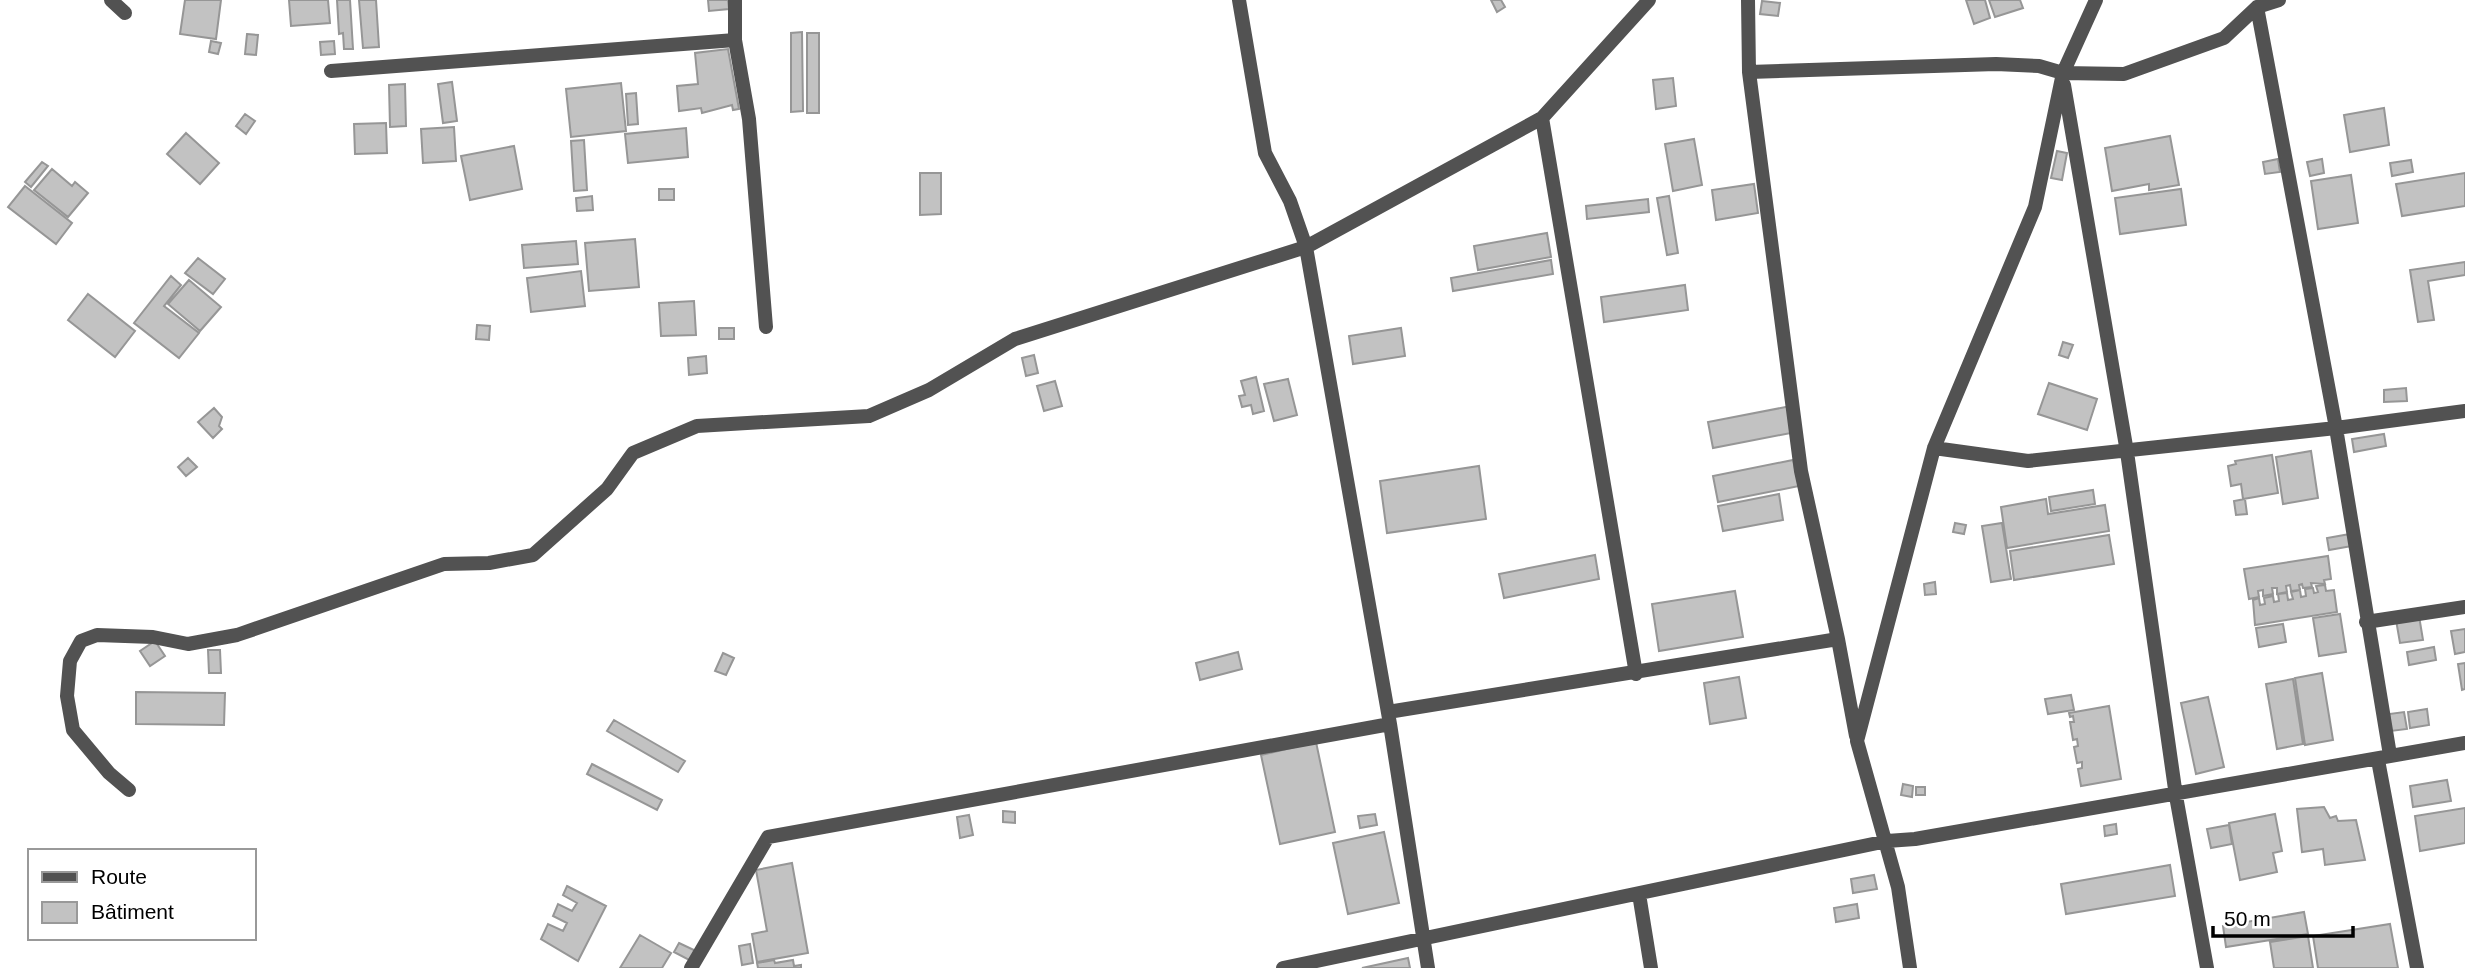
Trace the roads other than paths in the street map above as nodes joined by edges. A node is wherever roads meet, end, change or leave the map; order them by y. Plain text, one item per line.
1 (111, 0) edge
2 (735, 0) edge
3 (1239, 0) edge
4 (1649, 0) edge
5 (1748, 0) edge
6 (2096, 0) edge
7 (2279, 0) edge
8 (2258, 7) junction
9 (125, 13) dead end
10 (735, 40) junction
11 (331, 71) dead end
12 (1749, 72) junction
13 (2063, 74) junction
14 (1542, 118) junction
15 (1306, 247) junction
16 (766, 327) dead end
17 (2465, 411) edge
18 (2336, 428) junction
19 (1934, 448) junction
20 (2127, 452) junction
21 (2465, 607) edge
22 (2366, 622) junction
23 (1838, 639) junction
24 (1636, 674) junction
25 (1389, 718) junction
26 (1857, 741) junction
27 (2465, 743) edge
28 (2384, 757) junction
29 (129, 790) dead end
30 (2176, 796) junction
31 (1887, 841) junction
32 (1639, 894) junction
33 (1422, 938) junction
34 (691, 968) edge
35 (1283, 968) edge
36 (1428, 968) edge
37 (1651, 968) edge
38 (1910, 968) edge
39 (2207, 968) edge
40 (2417, 968) edge

1 - 9 street
2 - 10 street
3 - 15 street
4 - 14 street
5 - 12 street
6 - 13 street
7 - 8 street
8 - 13 street
8 - 18 street
10 - 11 street
10 - 16 street
12 - 13 street
12 - 23 street
13 - 19 street
13 - 20 street
14 - 15 street
14 - 24 street
15 - 25 street
15 - 29 street
17 - 18 street
18 - 20 street
18 - 22 street
19 - 20 street
19 - 26 street
20 - 30 street
21 - 22 street
22 - 28 street
23 - 24 street
23 - 26 street
24 - 25 street
25 - 33 street
25 - 34 street
26 - 31 street
27 - 28 street
28 - 30 street
28 - 40 street
30 - 31 street
30 - 39 street
31 - 32 street
31 - 38 street
32 - 33 street
32 - 37 street
33 - 35 street
33 - 36 street

